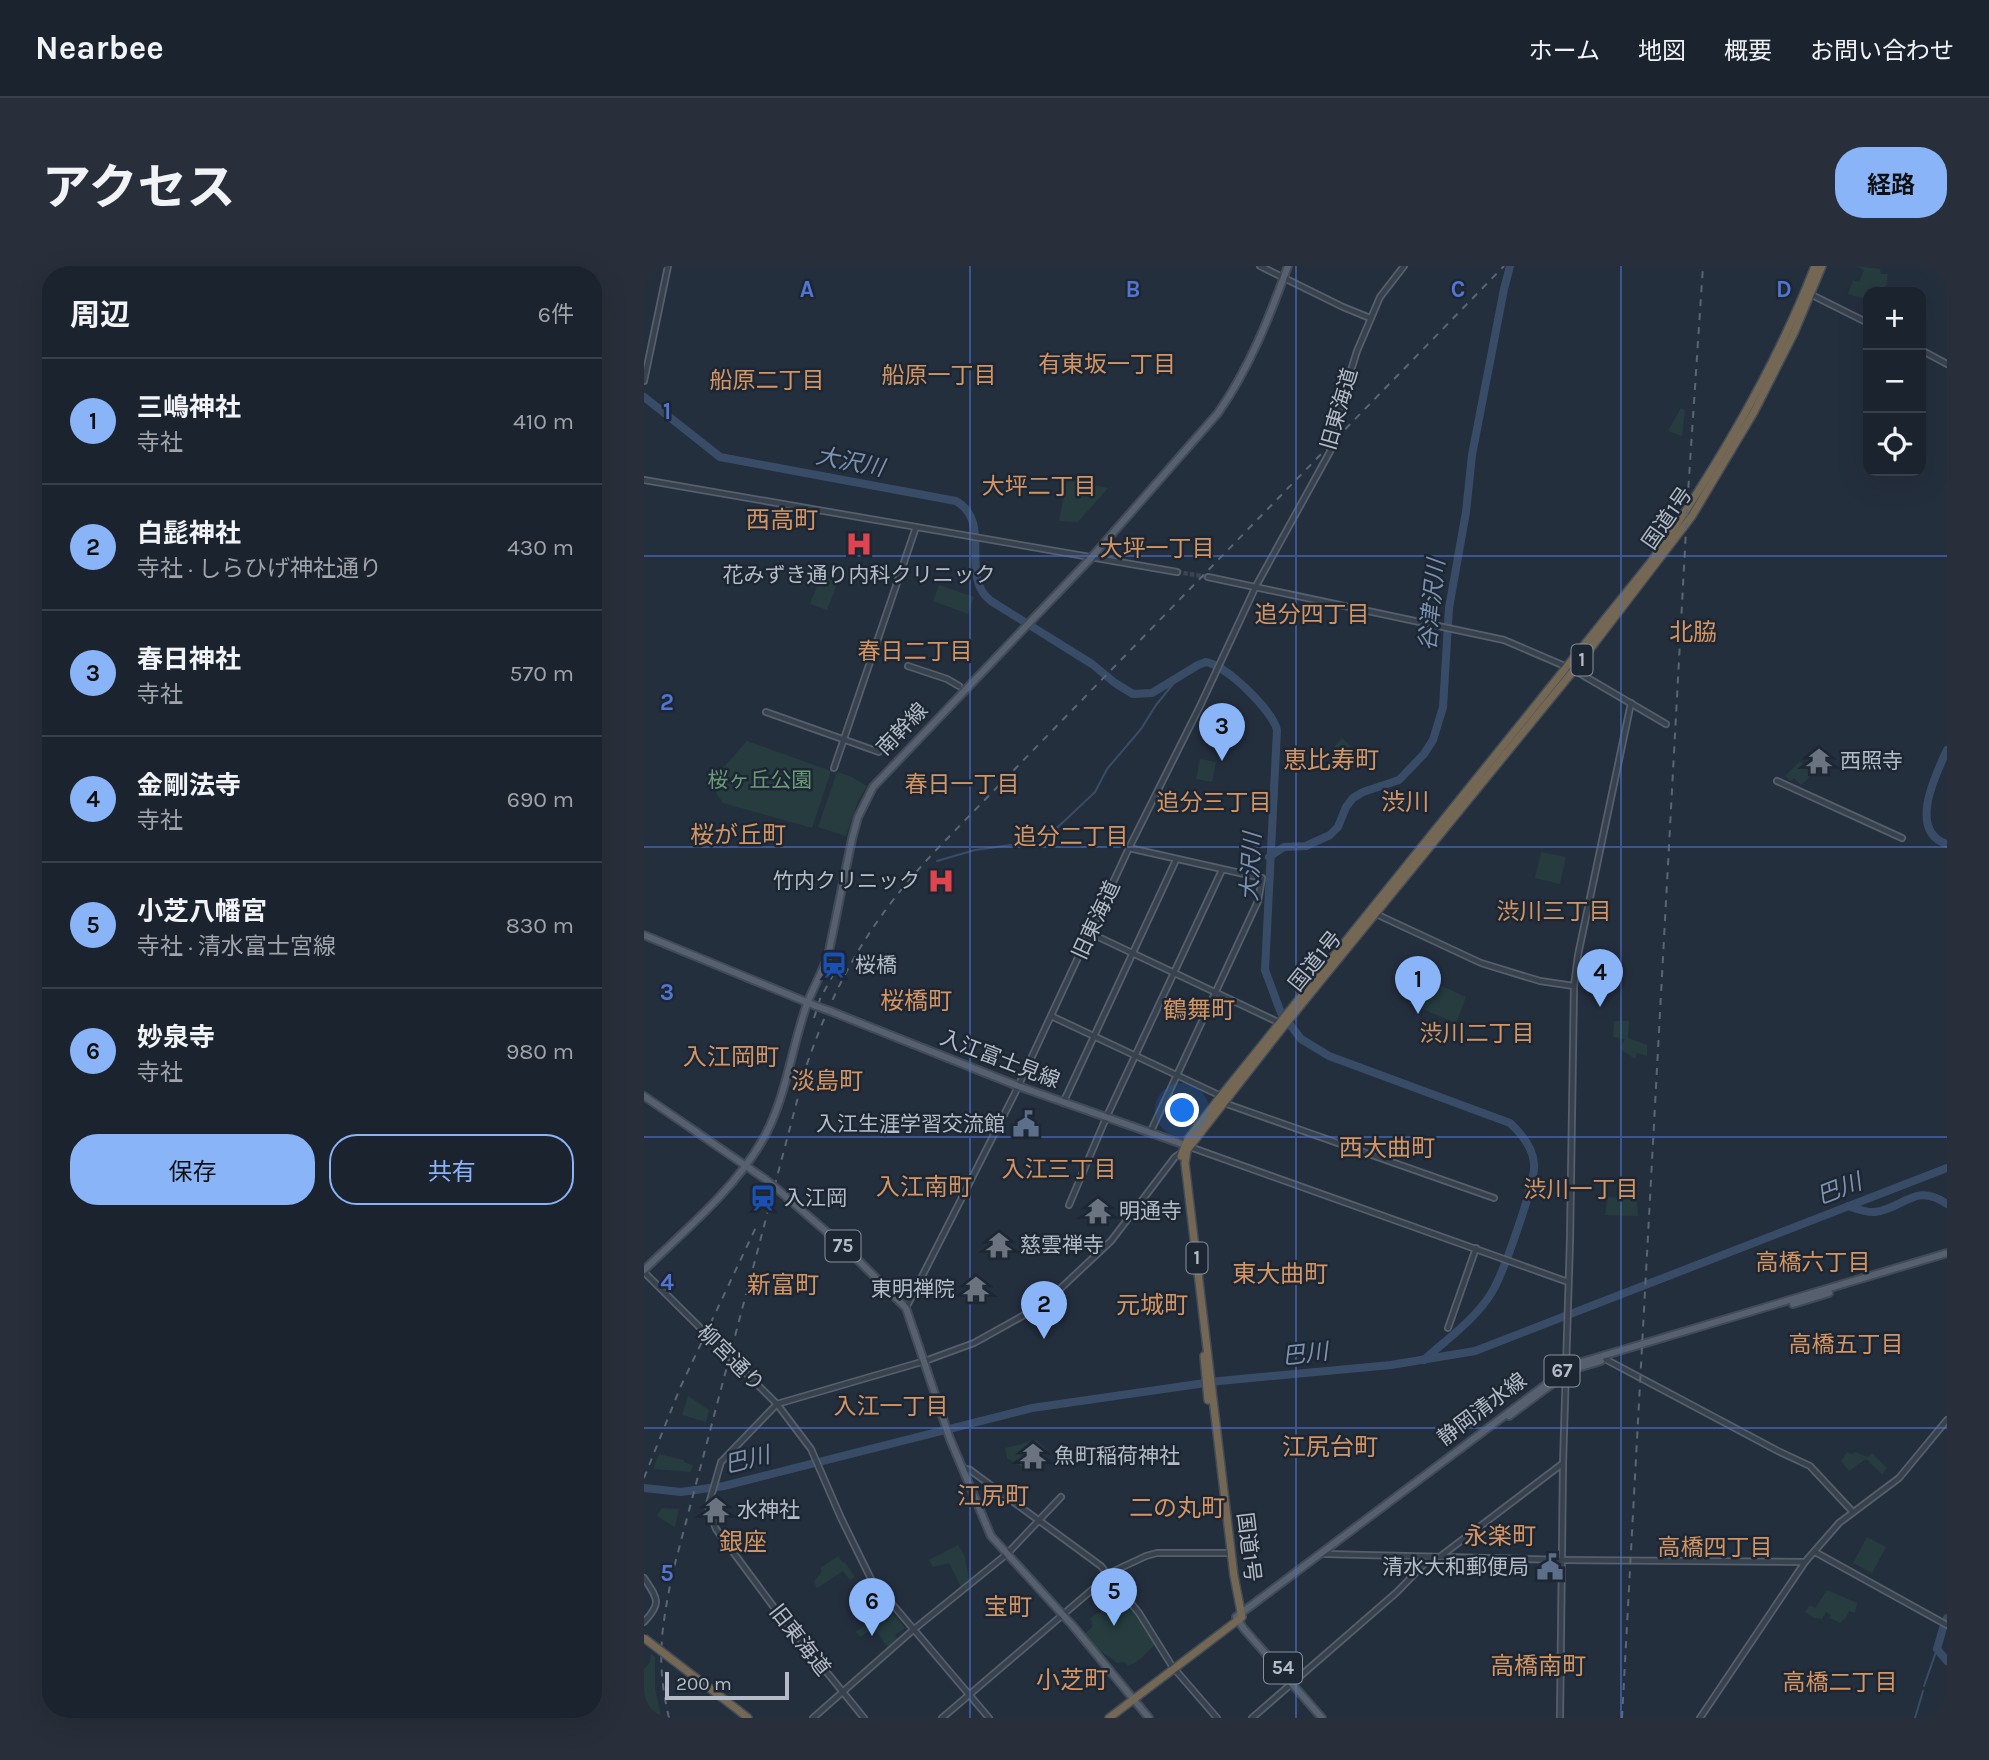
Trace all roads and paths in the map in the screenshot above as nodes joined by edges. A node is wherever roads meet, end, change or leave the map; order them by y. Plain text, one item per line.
1 (668, 266) edge
2 (1260, 266) edge
3 (1288, 266) edge
4 (1404, 266) edge
5 (1815, 266) edge
6 (1822, 266) edge
7 (1284, 277) junction
8 (1808, 293) junction
9 (1370, 318) junction
10 (1863, 320) edge
11 (1926, 353) edge
12 (1947, 364) edge
13 (644, 381) edge
14 (644, 480) edge
15 (916, 527) junction
16 (1091, 558) junction
17 (1177, 572) tunnel mouth
18 (1208, 577) tunnel mouth
19 (1256, 586) junction
20 (908, 666) dead end
21 (1571, 669) junction
22 (959, 686) dead end
23 (1631, 703) junction
24 (766, 712) dead end
25 (1666, 724) dead end
26 (843, 739) junction
27 (878, 752) dead end
28 (834, 768) dead end
29 (1777, 781) dead end
30 (1902, 838) dead end
31 (1129, 848) junction
32 (1176, 860) junction
33 (1222, 870) junction
34 (1376, 914) junction
35 (1090, 933) junction
36 (644, 935) edge
37 (1132, 953) junction
38 (1174, 972) junction
39 (1574, 986) junction
40 (1216, 992) junction
41 (807, 1003) junction
42 (1051, 1016) junction
43 (1285, 1021) junction
44 (1094, 1037) junction
45 (1135, 1056) junction
46 (1176, 1075) junction
47 (1018, 1086) junction
48 (644, 1096) edge
49 (1222, 1099) junction
50 (1063, 1103) junction
51 (1106, 1118) junction
52 (1150, 1134) junction
53 (1185, 1150) junction
54 (745, 1166) junction
55 (1494, 1198) dead end
56 (1069, 1205) dead end
57 (1476, 1248) junction
58 (1947, 1255) edge
59 (644, 1271) edge
60 (1568, 1282) junction
61 (906, 1308) junction
62 (1448, 1328) dead end
63 (1605, 1359) junction
64 (926, 1361) junction
65 (1564, 1372) junction
66 (777, 1405) junction
67 (1947, 1420) edge
68 (1563, 1464) junction
69 (961, 1467) junction
70 (1061, 1497) dead end
71 (1852, 1511) junction
72 (1039, 1520) junction
73 (1815, 1552) junction
74 (1230, 1553) junction
75 (1007, 1554) junction
76 (1325, 1554) junction
77 (1432, 1557) junction
78 (1441, 1557) junction
79 (1562, 1560) junction
80 (1805, 1562) junction
81 (1109, 1575) junction
82 (644, 1578) edge
83 (1062, 1614) junction
84 (1239, 1617) junction
85 (644, 1622) edge
86 (1947, 1625) edge
87 (914, 1630) junction
88 (644, 1638) edge
89 (644, 1643) edge
90 (1173, 1667) junction
91 (1293, 1682) junction
92 (842, 1693) junction
93 (969, 1694) junction
94 (1132, 1698) junction
95 (737, 1713) edge
96 (748, 1718) edge
97 (813, 1718) edge
98 (864, 1718) edge
99 (942, 1718) edge
100 (989, 1718) edge
101 (1102, 1718) edge
102 (1109, 1718) edge
103 (1149, 1718) edge
104 (1217, 1718) edge
105 (1252, 1718) edge
106 (1324, 1718) edge
107 (1560, 1718) edge
108 (1700, 1718) edge

1 - 13 street
2 - 7 street
3 - 7 main road, 南幹線
4 - 9 street, 旧東海道
5 - 8 highway, 国道1号 / 1
6 - 8 highway, 国道1号 / 1
7 - 9 street
7 - 16 main road, 南幹線
8 - 10 street
8 - 21 highway, 国道1号 / 1
9 - 19 street, 旧東海道
11 - 12 street
14 - 15 street
15 - 16 street
15 - 26 street
16 - 17 street
16 - 41 main road, 南幹線
18 - 19 street
19 - 21 street
19 - 31 street, 旧東海道
20 - 22 street
21 - 23 street
21 - 34 highway, 国道1号 / 1
21 - 43 highway, 国道1号 / 1
23 - 25 street
23 - 39 street
24 - 26 street
26 - 27 street
26 - 28 street
29 - 30 street
31 - 32 street
31 - 35 street, 旧東海道
32 - 33 street
32 - 37 street
33 - 38 street
33 - 40 street
34 - 39 street
34 - 43 highway, 国道1号 / 1
35 - 37 street
35 - 42 street, 旧東海道
36 - 41 main road, 入江富士見線
37 - 38 street
37 - 44 street
38 - 40 street
38 - 45 street
39 - 60 street
40 - 43 street
40 - 46 street
41 - 47 main road, 入江富士見線, bridge
41 - 54 main road, 南幹線
42 - 44 street
42 - 47 street, 旧東海道
43 - 49 highway, 国道1号 / 1
44 - 45 street
44 - 50 street
45 - 46 street
45 - 51 street
46 - 49 street
46 - 52 street
47 - 50 main road, 入江富士見線
47 - 61 street, 旧東海道
48 - 54 main road, 75
49 - 53 highway, 国道1号 / 1
49 - 55 street
50 - 51 main road, 入江富士見線
51 - 52 main road, 入江富士見線
51 - 56 street
52 - 53 main road, 入江富士見線
53 - 57 street
53 - 64 street
53 - 74 highway, 国道1号 / 1
54 - 59 main road, 南幹線
54 - 61 main road, 75, bridge
57 - 60 street
57 - 62 street
58 - 63 main road, 静岡清水線 / 67
58 - 65 main road, 静岡清水線 / 67
59 - 66 street, 柳宮通り
60 - 65 street
61 - 64 main road, 75
63 - 65 main road, 静岡清水線 / 67
63 - 71 street
64 - 66 street
64 - 69 main road, 75
65 - 68 street
65 - 76 main road, 静岡清水線 / 67
65 - 84 main road, 静岡清水線 / 67
66 - 87 street, 柳宮通り
66 - 92 street, 旧東海道
67 - 71 street
68 - 78 street
68 - 79 street
69 - 72 street
69 - 75 main road, 75
70 - 72 street
71 - 73 street
72 - 75 street
72 - 81 street
73 - 80 street
73 - 86 street
74 - 81 street
74 - 84 highway, 国道1号 / 1
75 - 83 main road, 75
75 - 87 street
76 - 77 street
76 - 84 main road, 静岡清水線 / 67
77 - 78 street
77 - 91 street
78 - 79 street
79 - 80 street
79 - 107 street
80 - 108 street
81 - 83 street
81 - 90 street
82 - 85 street
83 - 93 street
83 - 94 main road, 75
84 - 90 highway
84 - 91 main road, 54
87 - 92 street
87 - 93 street, 柳宮通り
88 - 95 highway, bridge
89 - 95 highway, bridge
90 - 94 highway
90 - 104 street
91 - 105 street
91 - 106 main road, 54
92 - 97 street
92 - 98 street, 旧東海道
93 - 99 street
93 - 100 street, 柳宮通り
94 - 101 highway
94 - 102 highway
94 - 103 main road, 75
95 - 96 highway

